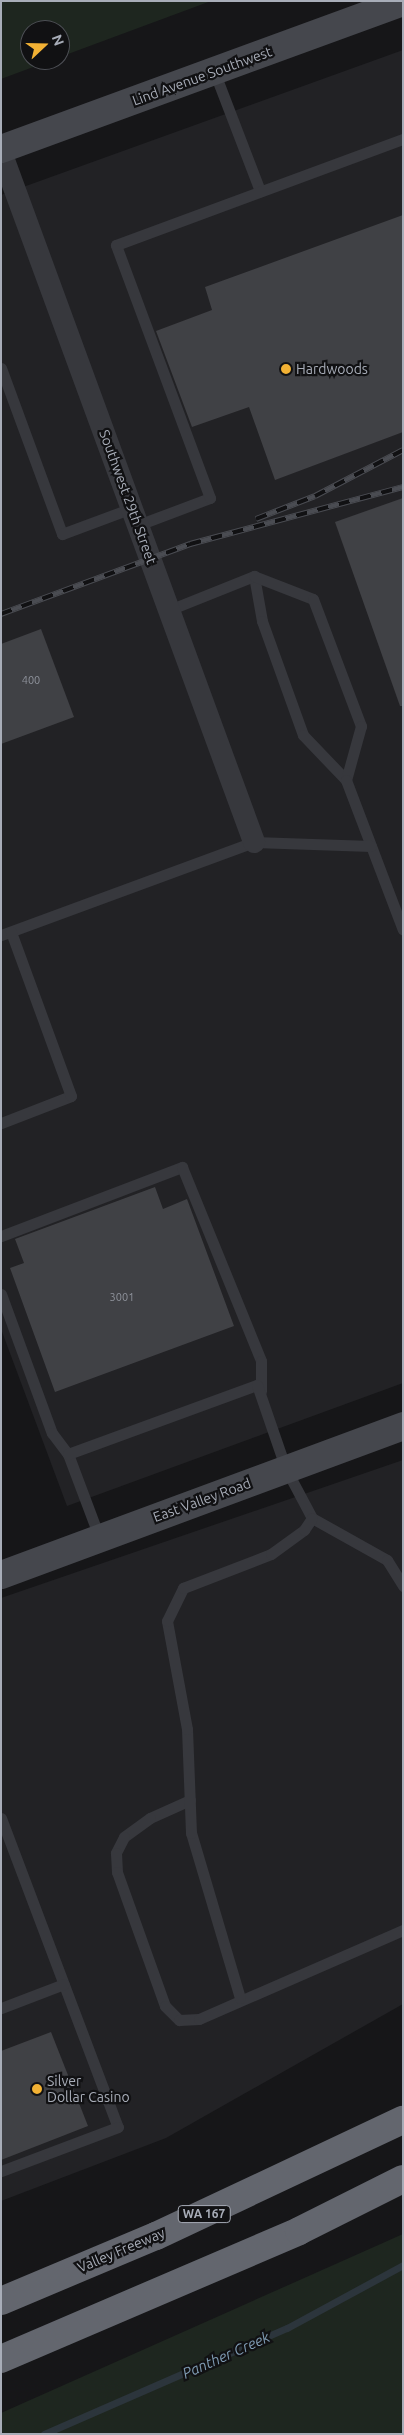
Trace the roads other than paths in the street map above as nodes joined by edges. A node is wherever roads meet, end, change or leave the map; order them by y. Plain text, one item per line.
1 (403, 2) edge
2 (214, 71) junction
3 (403, 139) edge
4 (1, 151) edge
5 (260, 191) junction
6 (1, 368) edge
7 (135, 516) junction
8 (254, 576) junction
9 (169, 610) junction
10 (346, 780) junction
11 (254, 842) junction
12 (371, 846) junction
13 (403, 930) edge
14 (6, 934) edge
15 (1, 1123) edge
16 (1, 1236) edge
17 (1, 1294) edge
18 (261, 1391) junction
19 (403, 1426) edge
20 (68, 1454) junction
21 (286, 1469) junction
22 (312, 1518) junction
23 (100, 1538) junction
24 (1, 1575) edge
25 (403, 1586) edge
26 (190, 1800) junction
27 (1, 1818) edge
28 (403, 1930) edge
29 (64, 1984) junction
30 (240, 1998) junction
31 (1, 2008) edge
32 (403, 2120) edge
33 (1, 2171) edge
34 (403, 2180) edge
35 (403, 2199) edge
36 (1, 2301) edge
37 (1, 2359) edge
38 (1, 2378) edge

1 - 2 street, Lind Avenue Southwest
2 - 4 street, Lind Avenue Southwest
2 - 5 lane
3 - 5 lane
4 - 7 street, Southwest 29th Street
5 - 7 lane
6 - 7 lane
7 - 9 street, Southwest 29th Street
8 - 9 lane
8 - 10 lane
8 - 10 lane
9 - 11 street, Southwest 29th Street
10 - 12 lane
11 - 12 lane
11 - 14 lane
12 - 13 lane
14 - 15 lane
16 - 18 lane
17 - 20 lane
18 - 20 lane
18 - 21 lane
19 - 21 street, East Valley Road
20 - 23 lane
21 - 22 lane
21 - 23 street, East Valley Road
22 - 25 lane
22 - 26 lane
23 - 24 street, East Valley Road
26 - 30 lane
26 - 30 lane
27 - 29 lane
28 - 30 lane
29 - 31 lane
29 - 33 lane
32 - 36 highway, Valley Freeway / WA 167
34 - 37 highway
35 - 38 highway

